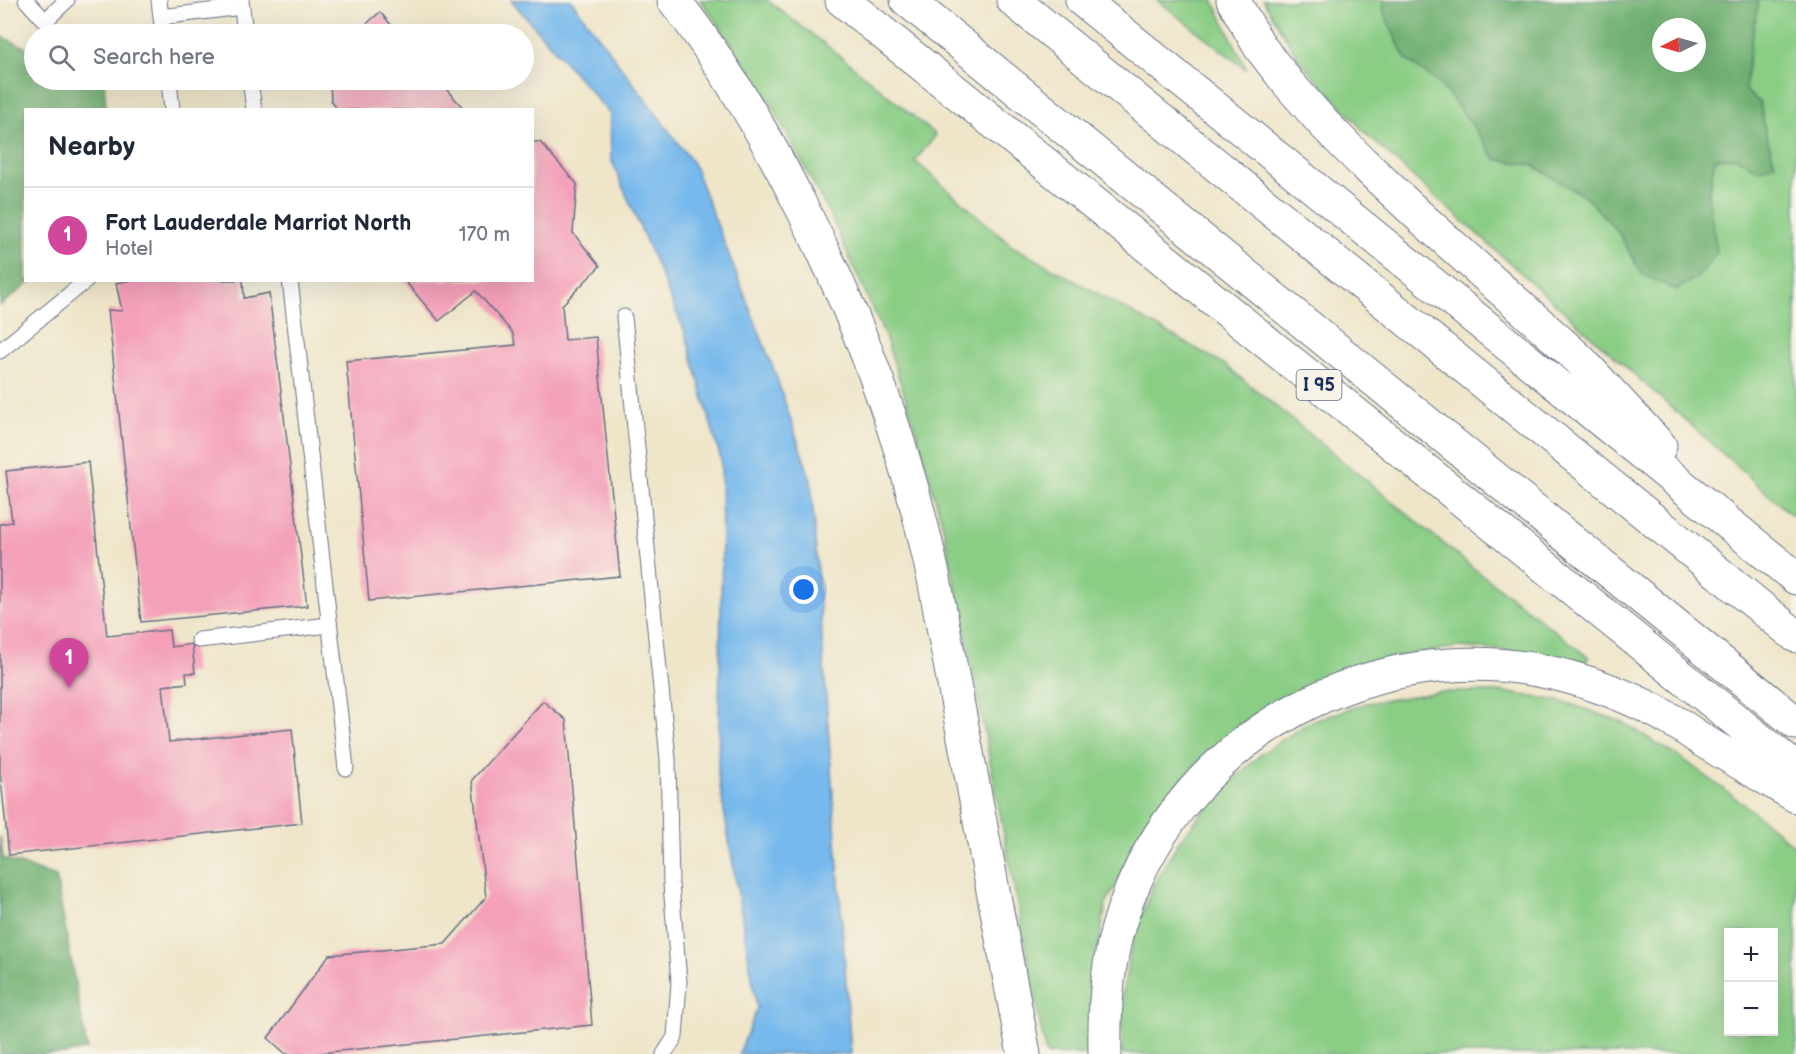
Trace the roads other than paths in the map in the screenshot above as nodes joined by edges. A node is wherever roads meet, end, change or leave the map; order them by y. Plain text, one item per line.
1 (26, 0) edge
2 (67, 0) edge
3 (159, 0) edge
4 (674, 0) edge
5 (842, 0) edge
6 (906, 0) edge
7 (1013, 0) edge
8 (1082, 0) edge
9 (1233, 0) edge
10 (241, 4) edge
11 (161, 17) junction
12 (162, 24) edge
13 (244, 24) edge
14 (169, 90) edge
15 (251, 90) edge
16 (172, 108) edge
17 (254, 108) edge
18 (85, 282) edge
19 (290, 282) edge
20 (624, 317) dead end
21 (0, 351) edge
22 (1739, 531) junction
23 (1796, 578) edge
24 (329, 626) junction
25 (1796, 636) edge
26 (199, 640) dead end
27 (1796, 723) edge
28 (346, 768) dead end
29 (1796, 769) edge
30 (1796, 796) edge
31 (664, 1054) edge
32 (1024, 1054) edge
33 (1106, 1054) edge

1 - 2 lane
3 - 11 lane
4 - 32 highway
5 - 29 highway, I 95
6 - 27 highway
7 - 25 highway
8 - 22 highway
9 - 22 highway
10 - 11 lane
10 - 13 lane
11 - 12 lane
14 - 16 lane
15 - 17 lane
18 - 21 lane
19 - 24 lane
20 - 31 lane
22 - 23 highway
24 - 26 lane
24 - 28 lane
30 - 33 highway

